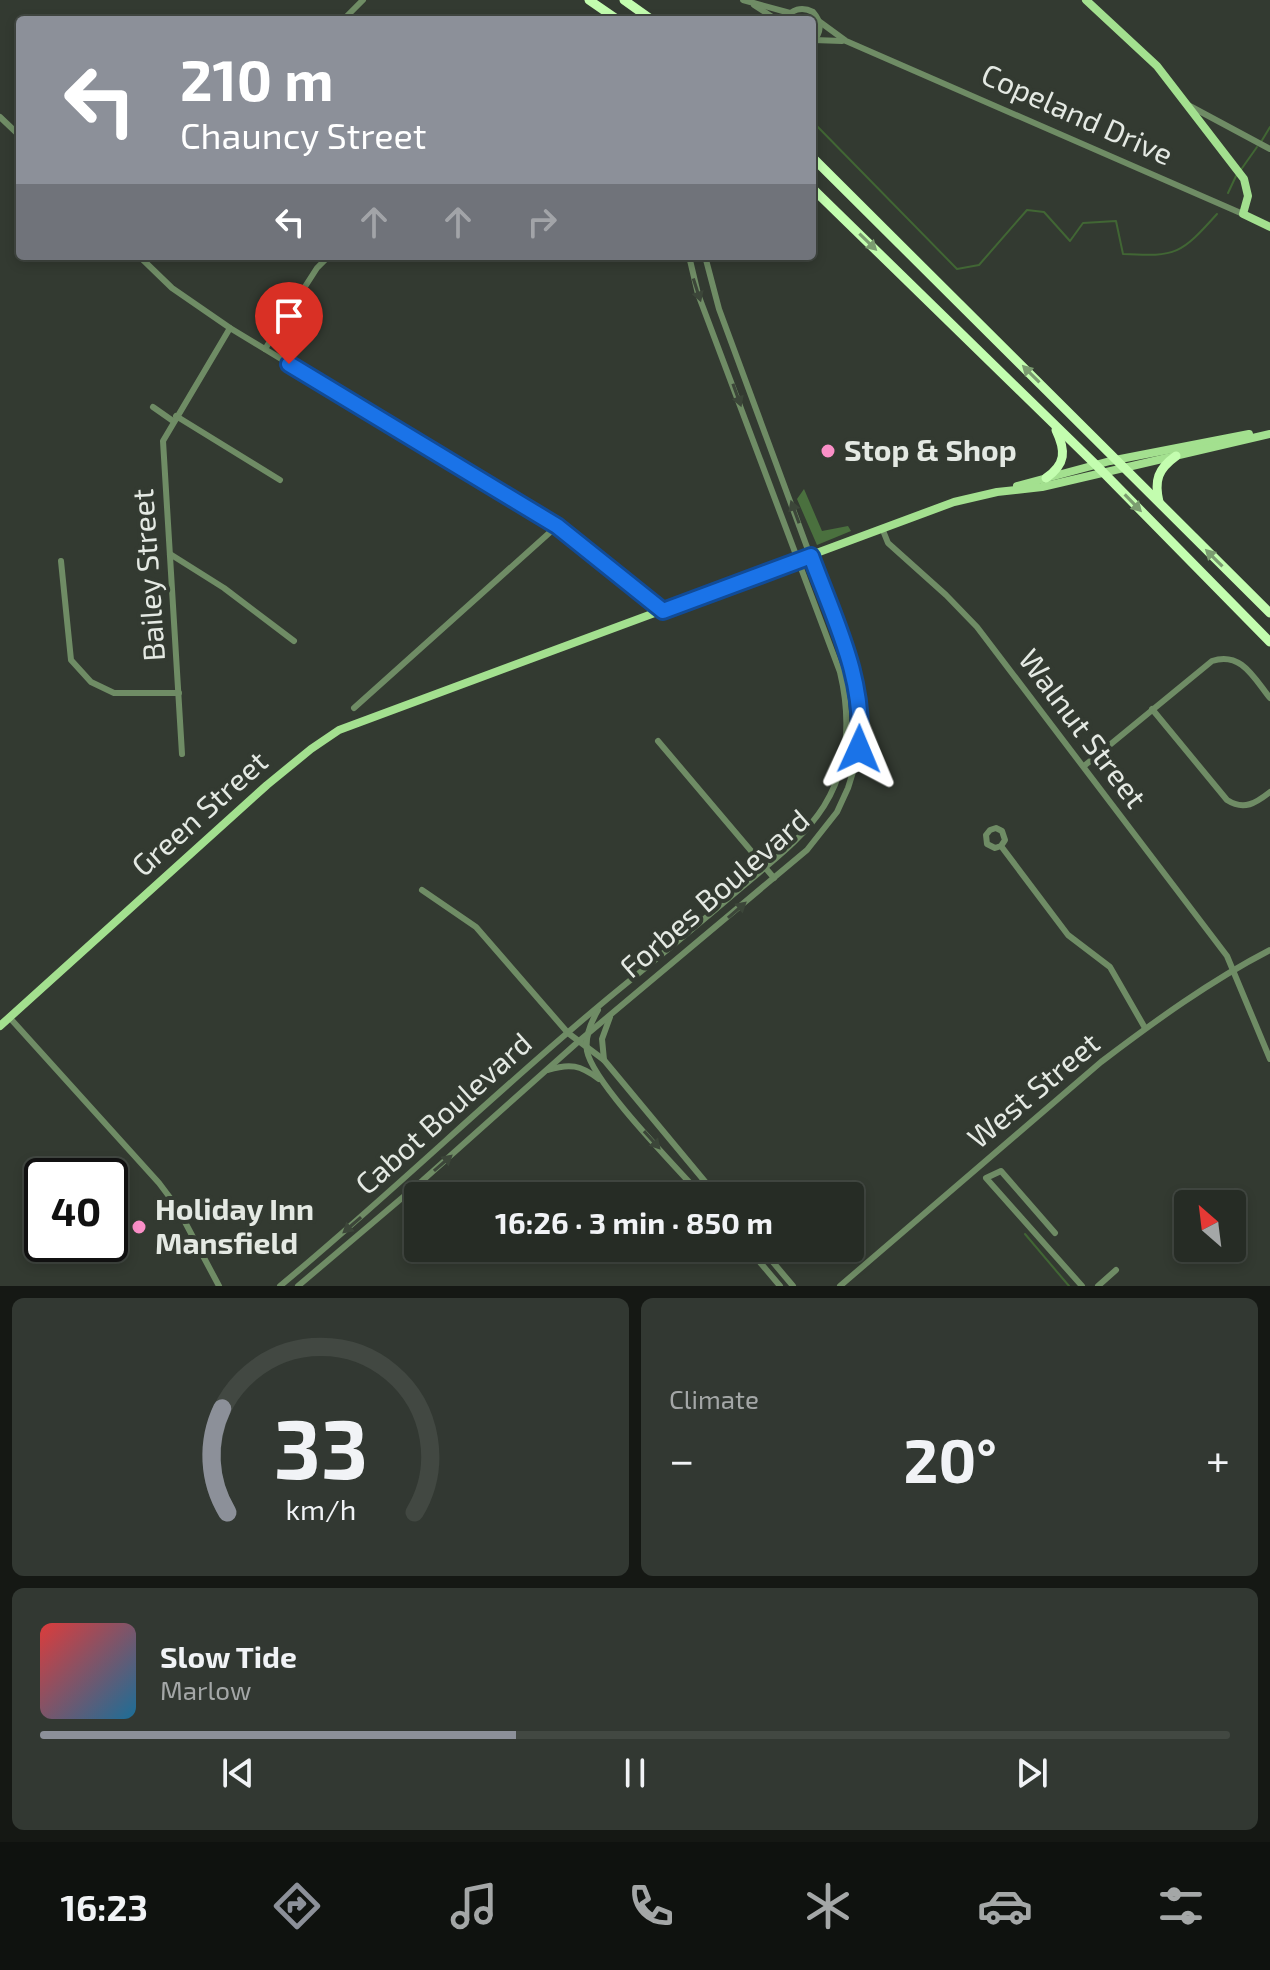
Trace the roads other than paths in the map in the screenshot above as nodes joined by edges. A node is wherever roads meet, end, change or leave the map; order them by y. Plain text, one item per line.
1 (363, 0) edge
2 (589, 0) edge
3 (624, 0) edge
4 (743, 0) edge
5 (1086, 0) edge
6 (751, 3) junction
7 (790, 13) junction
8 (347, 16) edge
9 (612, 16) edge
10 (646, 16) edge
11 (771, 16) edge
12 (788, 16) edge
13 (816, 16) edge
14 (816, 16) edge
15 (820, 22) junction
16 (816, 37) edge
17 (816, 41) edge
18 (846, 41) junction
19 (1188, 105) junction
20 (0, 117) edge
21 (16, 132) edge
22 (1270, 149) edge
23 (816, 161) edge
24 (816, 192) edge
25 (1243, 214) junction
26 (1270, 227) edge
27 (143, 260) edge
28 (320, 260) edge
29 (325, 260) edge
30 (690, 260) edge
31 (706, 260) edge
32 (317, 268) junction
33 (230, 328) junction
34 (265, 349) junction
35 (153, 407) dead end
36 (175, 419) junction
37 (1053, 424) junction
38 (1270, 432) edge
39 (1176, 456) junction
40 (1117, 460) junction
41 (1096, 465) junction
42 (1125, 468) junction
43 (1105, 474) junction
44 (1046, 478) junction
45 (280, 480) dead end
46 (997, 492) junction
47 (1159, 502) junction
48 (557, 526) junction
49 (882, 528) junction
50 (170, 554) junction
51 (811, 556) junction
52 (799, 560) junction
53 (61, 561) dead end
54 (663, 611) junction
55 (1270, 613) edge
56 (294, 641) dead end
57 (1270, 642) edge
58 (179, 693) junction
59 (1270, 698) edge
60 (354, 708) dead end
61 (1152, 709) junction
62 (658, 741) dead end
63 (182, 754) dead end
64 (1084, 766) junction
65 (1270, 792) edge
66 (1001, 846) dead end
67 (765, 867) junction
68 (774, 878) junction
69 (422, 890) dead end
70 (1270, 950) edge
71 (1234, 969) junction
72 (599, 1006) junction
73 (612, 1013) junction
74 (9, 1017) junction
75 (0, 1026) edge
76 (1145, 1028) junction
77 (568, 1033) junction
78 (589, 1033) junction
79 (579, 1041) junction
80 (587, 1047) junction
81 (1270, 1059) edge
82 (604, 1060) junction
83 (544, 1071) junction
84 (604, 1082) junction
85 (977, 1167) junction
86 (986, 1178) junction
87 (690, 1182) edge
88 (705, 1182) edge
89 (1055, 1233) dead end
90 (760, 1262) edge
91 (773, 1262) edge
92 (1116, 1270) dead end
93 (219, 1286) edge
94 (280, 1286) edge
95 (298, 1286) edge
96 (780, 1286) edge
97 (793, 1286) edge
98 (840, 1286) edge
99 (1082, 1286) edge
100 (1098, 1286) edge

1 - 8 street
2 - 9 highway
3 - 10 highway
4 - 6 street
5 - 19 main road, Copeland Drive
6 - 7 street
6 - 11 street
7 - 12 street
7 - 14 street
13 - 15 street
15 - 16 street
15 - 18 street
17 - 18 street
18 - 25 street, Copeland Drive
19 - 22 street
19 - 25 main road, Copeland Drive
20 - 21 street
40 -> 23 highway
24 -> 37 highway
25 - 26 main road, Copeland Drive
27 - 33 street
28 - 32 street
29 - 32 street
30 -> 52 street, Forbes Boulevard
51 -> 31 street, Forbes Boulevard
32 - 34 street
33 - 34 street
33 - 36 street, Bailey Street
34 - 48 street
35 - 36 street
36 - 45 street
36 - 50 street, Bailey Street
37 - 41 highway
37 - 44 highway
38 - 39 main road
38 - 40 main road
39 - 42 main road
39 - 47 highway
40 - 41 main road
40 - 42 highway
41 - 43 highway
41 - 44 main road
42 - 43 main road
42 - 47 highway
43 - 46 main road
43 -> 57 highway
44 - 46 main road
46 - 49 main road, Green Street
55 -> 47 highway
48 - 54 street
48 - 60 street
49 - 51 main road, Green Street
49 - 64 street, Walnut Street
50 - 56 street
50 - 58 street, Bailey Street
51 - 52 main road, Green Street
51 - 68 street, Forbes Boulevard
52 - 54 main road, Green Street
52 - 67 street, Forbes Boulevard
53 - 58 street
54 - 74 main road, Green Street
58 - 63 street, Bailey Street
59 - 61 street
61 - 64 street
61 - 65 street
62 - 67 street
64 - 71 street, Walnut Street
66 - 76 street
67 - 68 street
67 - 72 street, Forbes Boulevard
73 -> 68 street, Forbes Boulevard
69 - 77 street
70 - 71 street, West Street
71 - 76 street, West Street
71 - 81 street, Walnut Street
72 - 77 street, Cabot Boulevard
72 - 78 street, Forbes Boulevard
73 - 78 street, Cabot Boulevard
73 - 82 street, Forbes Boulevard
74 - 75 main road, Green Street
74 - 93 street
76 - 85 street, West Street
77 - 79 street
77 -> 94 street, Cabot Boulevard
78 - 79 street, Cabot Boulevard
78 - 80 street, Forbes Boulevard
79 - 80 street
79 - 83 street, Cabot Boulevard
80 - 82 street
80 - 84 street
82 - 88 street
83 - 84 street
95 -> 83 street, Cabot Boulevard
84 -> 87 street
85 - 86 street
85 - 98 street, West Street
86 - 89 street
86 - 99 street
90 - 96 street
91 - 97 street
92 - 100 street

